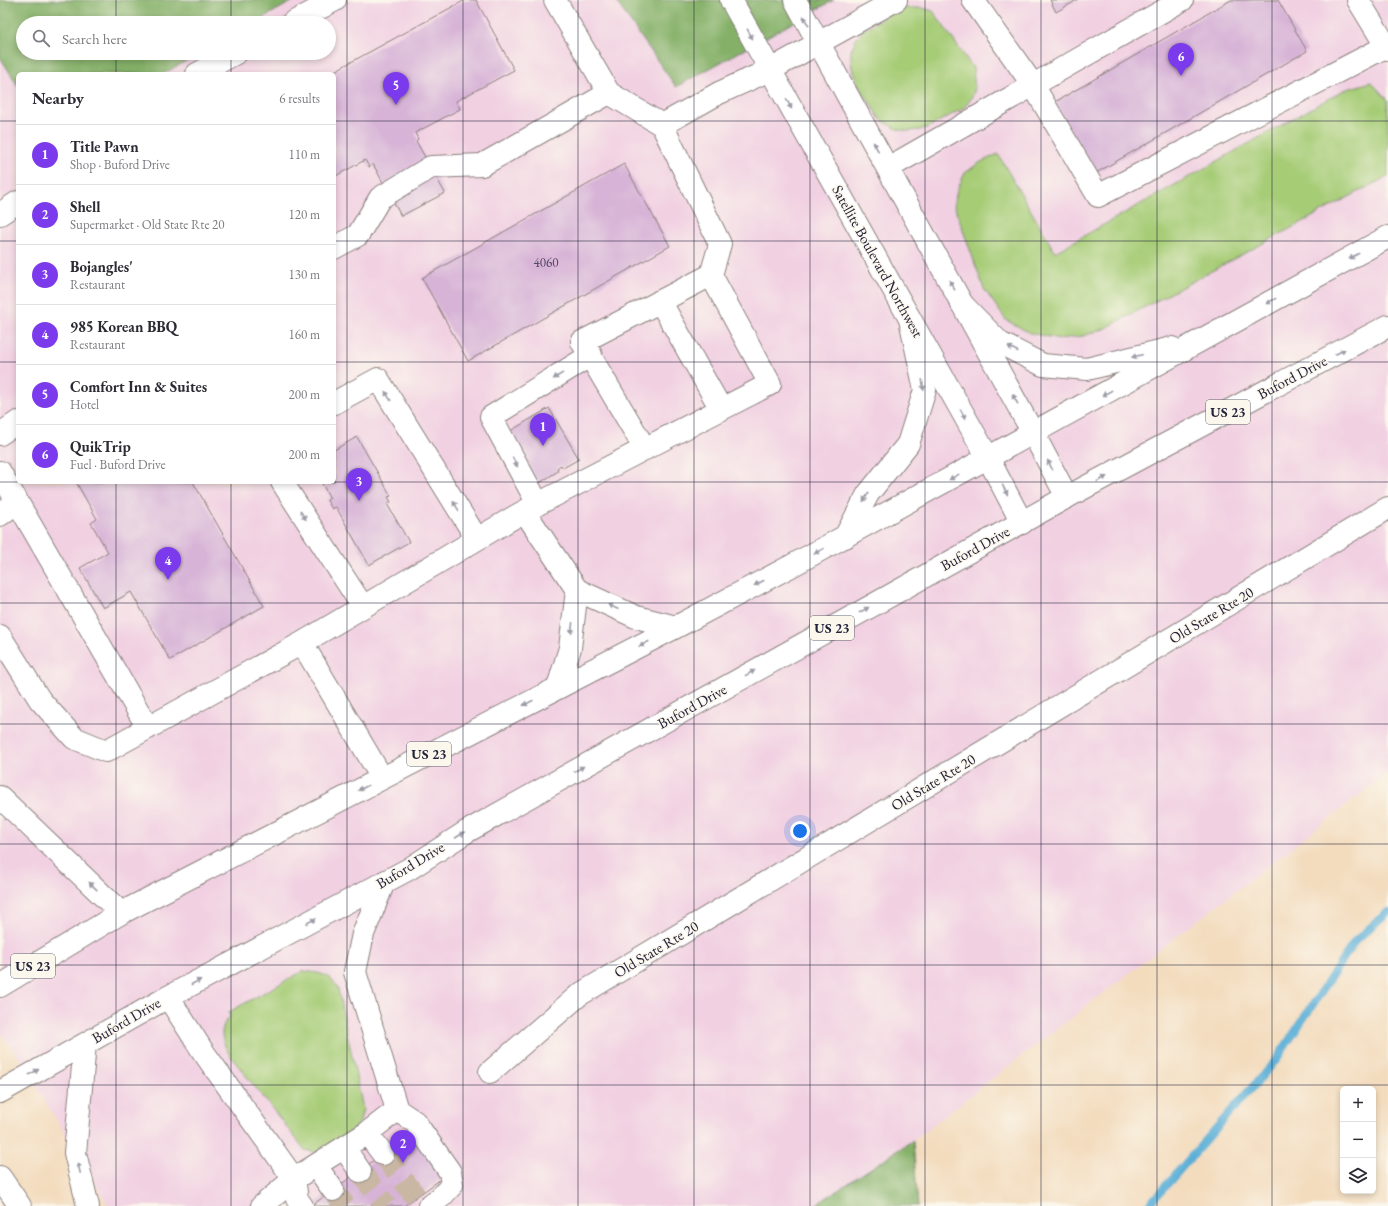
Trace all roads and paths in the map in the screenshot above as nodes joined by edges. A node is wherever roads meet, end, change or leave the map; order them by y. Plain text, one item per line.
1 (335, 0) edge
2 (555, 0) edge
3 (731, 0) edge
4 (794, 0) edge
5 (896, 0) edge
6 (973, 0) edge
7 (1182, 0) edge
8 (1358, 0) edge
9 (305, 16) edge
10 (818, 42) junction
11 (1387, 48) edge
12 (223, 60) edge
13 (770, 70) junction
14 (201, 72) edge
15 (1033, 85) junction
16 (609, 93) junction
17 (662, 125) junction
18 (888, 168) junction
19 (16, 203) edge
20 (0, 214) edge
21 (1388, 221) edge
22 (1382, 241) edge
23 (336, 247) edge
24 (711, 275) junction
25 (660, 301) junction
26 (962, 304) junction
27 (910, 319) junction
28 (1388, 326) edge
29 (1202, 340) junction
30 (591, 356) junction
31 (336, 402) edge
32 (721, 409) junction
33 (16, 423) edge
34 (1034, 433) junction
35 (0, 434) edge
36 (645, 449) junction
37 (988, 458) junction
38 (0, 472) edge
39 (283, 484) edge
40 (1067, 497) junction
41 (17, 502) junction
42 (532, 508) junction
43 (1388, 508) edge
44 (0, 515) edge
45 (1022, 522) junction
46 (845, 537) junction
47 (477, 539) junction
48 (577, 590) junction
49 (363, 607) junction
50 (676, 627) junction
51 (0, 636) edge
52 (302, 643) junction
53 (558, 687) junction
54 (148, 728) junction
55 (382, 778) junction
56 (0, 797) edge
57 (384, 882) junction
58 (121, 913) junction
59 (66, 946) junction
60 (0, 968) edge
61 (0, 986) edge
62 (168, 997) junction
63 (85, 1044) junction
64 (490, 1072) dead end
65 (0, 1092) edge
66 (397, 1110) junction
67 (367, 1133) junction
68 (344, 1148) junction
69 (383, 1154) tunnel mouth
70 (316, 1166) junction
71 (360, 1171) tunnel mouth
72 (0, 1177) edge
73 (294, 1179) junction
74 (333, 1190) tunnel mouth
75 (423, 1203) edge
76 (20, 1206) edge
77 (88, 1206) edge
78 (262, 1206) edge
79 (302, 1206) edge

1 - 9 main road
2 - 16 main road
3 -> 13 main road, Satellite Boulevard Northwest
10 -> 4 main road
5 - 10 main road
6 - 15 main road
7 - 15 main road
8 - 11 main road
10 - 13 main road
18 -> 10 main road
11 - 15 main road
12 - 14 main road
13 - 17 main road
13 -> 27 main road, Satellite Boulevard Northwest
15 - 18 main road
16 - 17 main road
16 - 23 main road
17 - 24 main road
26 -> 18 main road
19 - 20 main road
21 - 22 main road
22 -> 29 main road, US 23
24 - 25 main road
24 - 32 main road
25 - 30 main road
25 - 32 main road
29 -> 26 main road
34 -> 26 main road
27 -> 37 main road, Satellite Boulevard Northwest
27 -> 46 main road
40 -> 28 main road, Buford Drive / US 23
29 -> 34 main road, US 23
30 - 36 main road
30 -> 42 main road
47 -> 31 main road
32 - 36 main road
33 - 35 main road
34 - 37 main road, US 23
40 -> 34 main road
36 - 42 main road
37 -> 45 main road, Satellite Boulevard Northwest
37 -> 46 main road, US 23
38 - 41 main road
39 -> 49 main road
40 - 45 main road, Buford Drive / US 23
41 - 44 main road
41 - 54 main road
42 - 47 main road
42 - 48 main road
43 - 64 main road, Old State Rte 20
57 -> 45 main road, Buford Drive / US 23
46 -> 50 main road, US 23
47 - 49 main road
50 -> 48 main road
48 -> 53 main road
49 - 52 main road
50 -> 53 main road, US 23
51 - 54 main road
52 - 54 main road
52 - 55 main road
53 -> 55 main road, US 23
55 -> 58 main road, US 23
58 -> 56 main road
62 -> 57 main road, Buford Drive / US 23
57 - 66 main road
58 - 59 main road, US 23
59 - 60 main road
59 - 61 main road, US 23
62 - 63 main road, Buford Drive / US 23
62 - 73 main road
65 -> 63 main road, Buford Drive / US 23
77 -> 63 main road
66 - 67 main road
66 - 75 main road
67 - 68 main road
67 - 69 main road
68 - 70 main road
68 - 71 main road
70 - 73 main road
70 - 74 main road
72 - 76 main road
73 - 78 main road
73 - 79 main road

